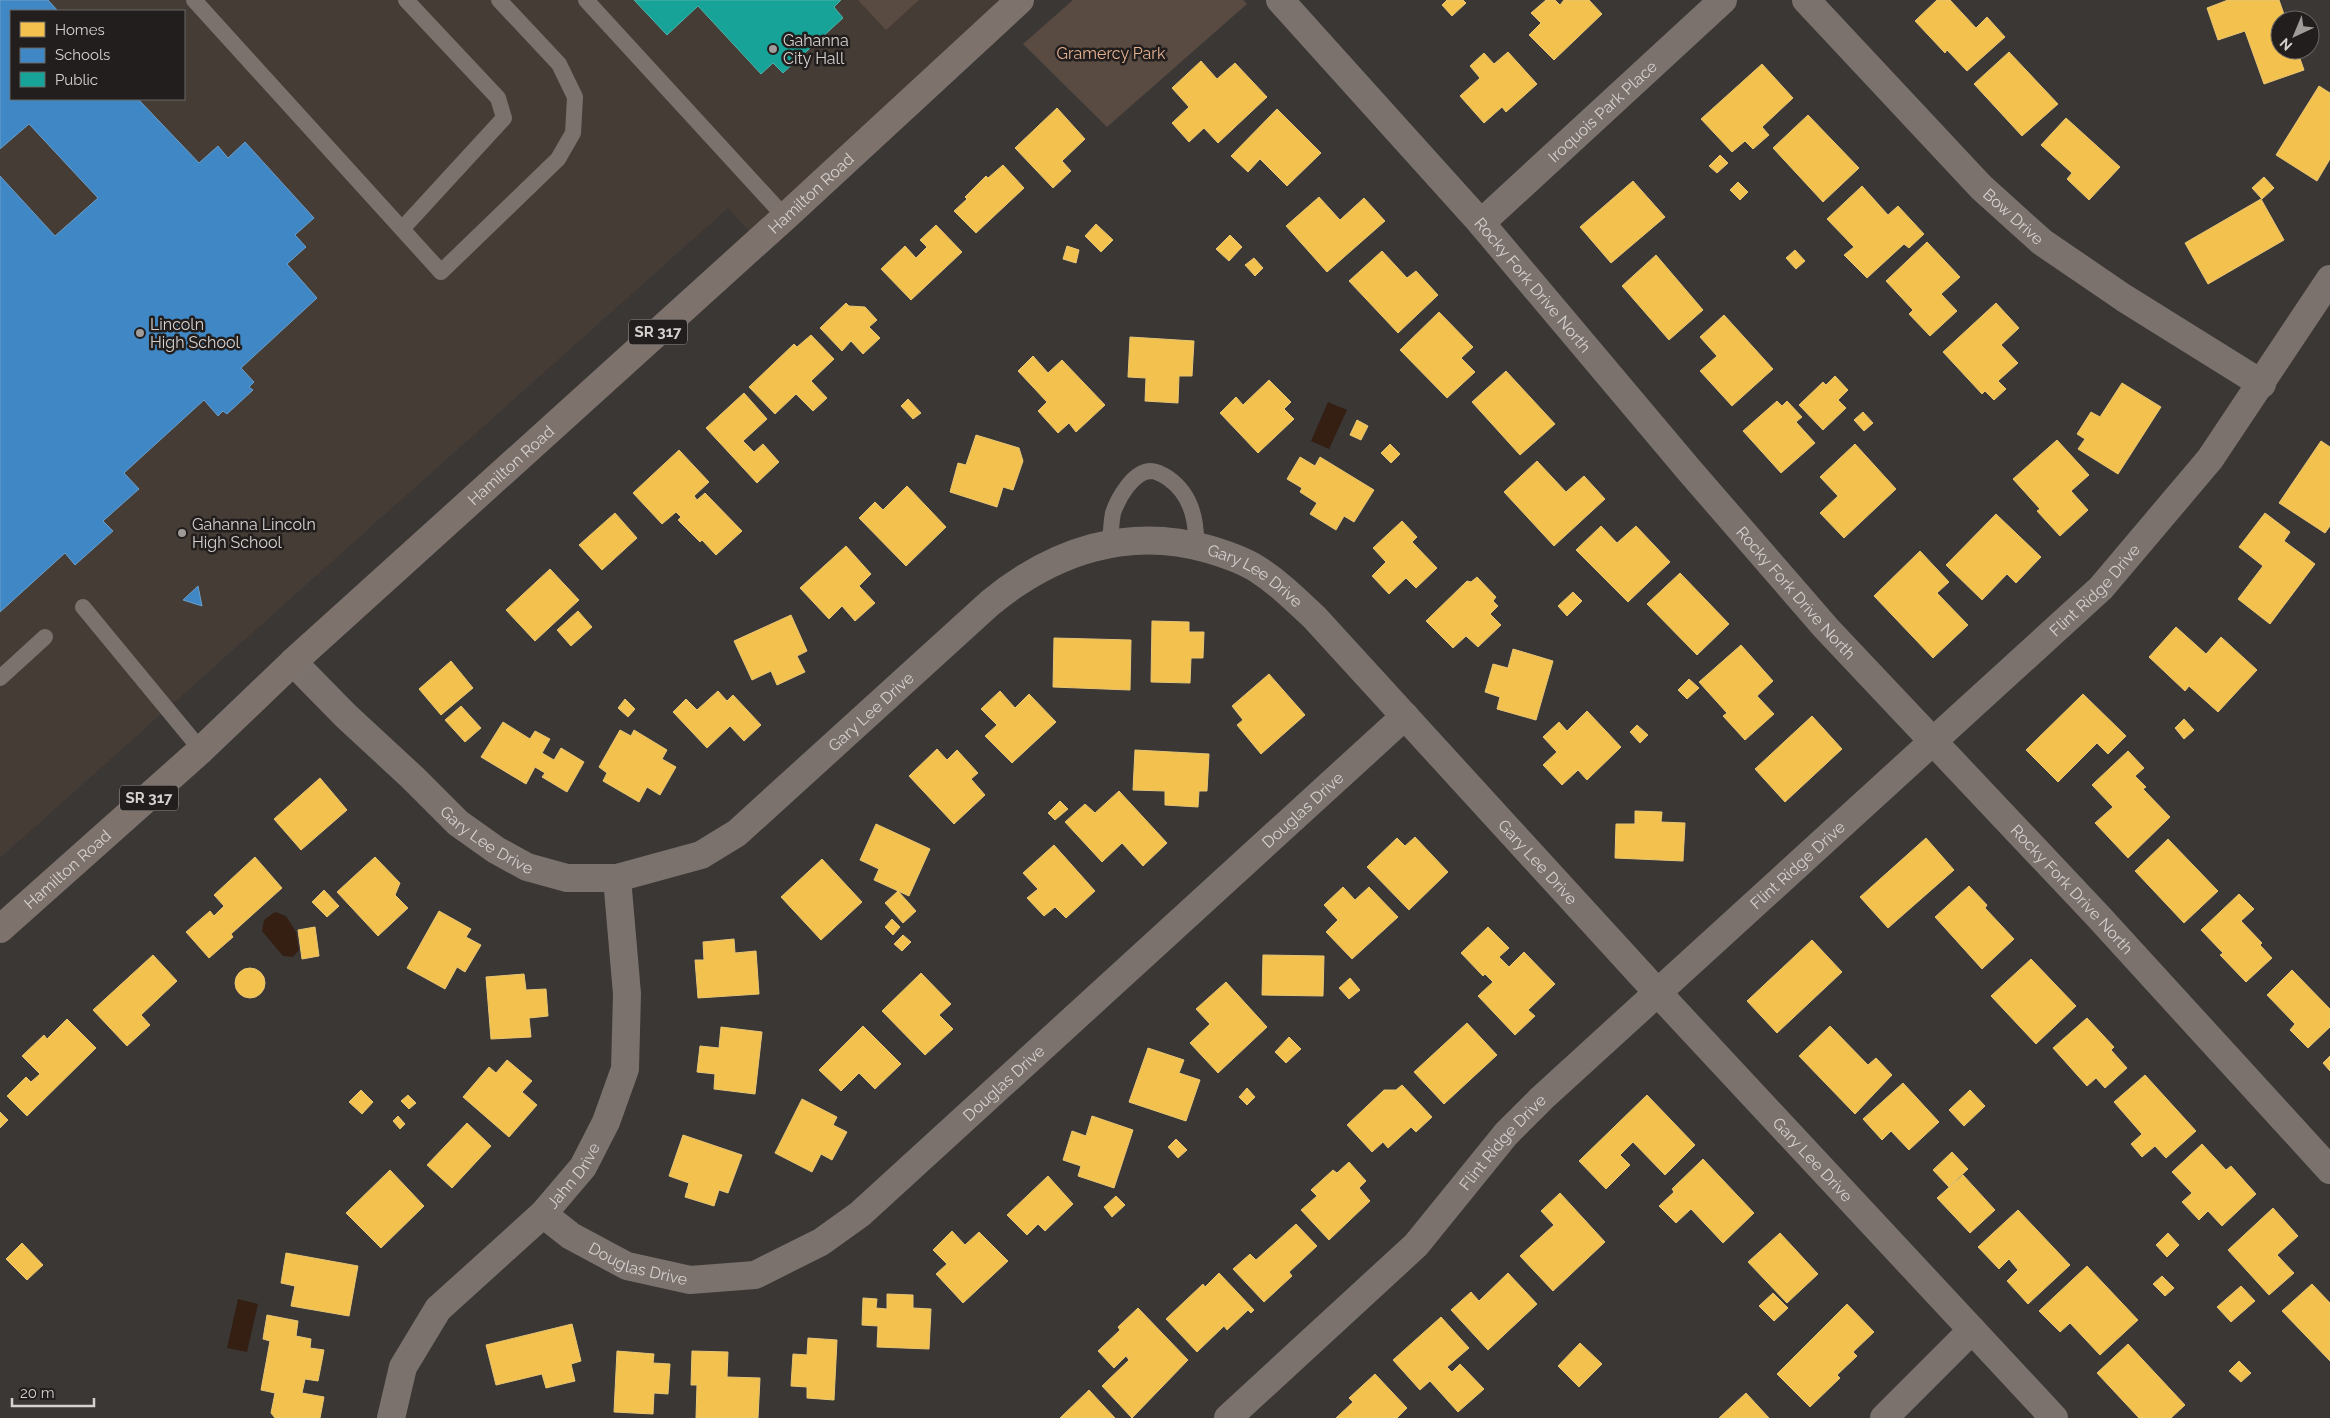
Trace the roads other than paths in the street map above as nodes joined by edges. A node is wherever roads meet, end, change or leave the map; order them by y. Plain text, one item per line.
1 (194, 0) edge
2 (406, 0) edge
3 (500, 0) edge
4 (586, 0) edge
5 (1020, 0) edge
6 (1280, 0) edge
7 (1723, 0) edge
8 (1806, 0) edge
9 (785, 217) junction
10 (1481, 223) junction
11 (402, 229) junction
12 (2330, 279) edge
13 (2262, 384) junction
14 (1110, 544) junction
15 (1196, 546) junction
16 (83, 607) dead end
17 (45, 637) dead end
18 (293, 662) junction
19 (0, 678) edge
20 (1405, 716) junction
21 (1934, 742) junction
22 (201, 750) junction
23 (617, 878) junction
24 (0, 929) edge
25 (1658, 993) junction
26 (2330, 1170) edge
27 (542, 1214) junction
28 (1972, 1330) junction
29 (391, 1418) edge
30 (1228, 1418) edge
31 (1884, 1418) edge
32 (2054, 1418) edge

1 - 11 lane
2 - 11 lane
3 - 11 lane
4 - 9 lane
5 - 9 main road, Hamilton Road / SR 317
6 - 10 street, Rocky Fork Drive North
7 - 10 street, Iroquois Park Place
8 - 13 street, Bow Drive
9 - 18 main road, Hamilton Road / SR 317
10 - 21 street, Rocky Fork Drive North
12 - 13 street, Flint Ridge Drive
13 - 21 street, Flint Ridge Drive
14 - 15 street, Gary Lee Drive
14 - 15 lane
14 - 23 street, Gary Lee Drive
15 - 20 street, Gary Lee Drive
16 - 22 lane
17 - 19 lane
18 - 22 main road, Hamilton Road / SR 317
18 - 23 street, Gary Lee Drive
20 - 25 street, Gary Lee Drive
20 - 27 street, Douglas Drive
21 - 25 street, Flint Ridge Drive
21 - 26 street, Rocky Fork Drive North
22 - 24 main road, Hamilton Road / SR 317
23 - 27 street, Jahn Drive
25 - 28 street, Gary Lee Drive
25 - 30 street, Flint Ridge Drive
27 - 29 street, Jahn Drive
28 - 31 street
28 - 32 street, Gary Lee Drive

